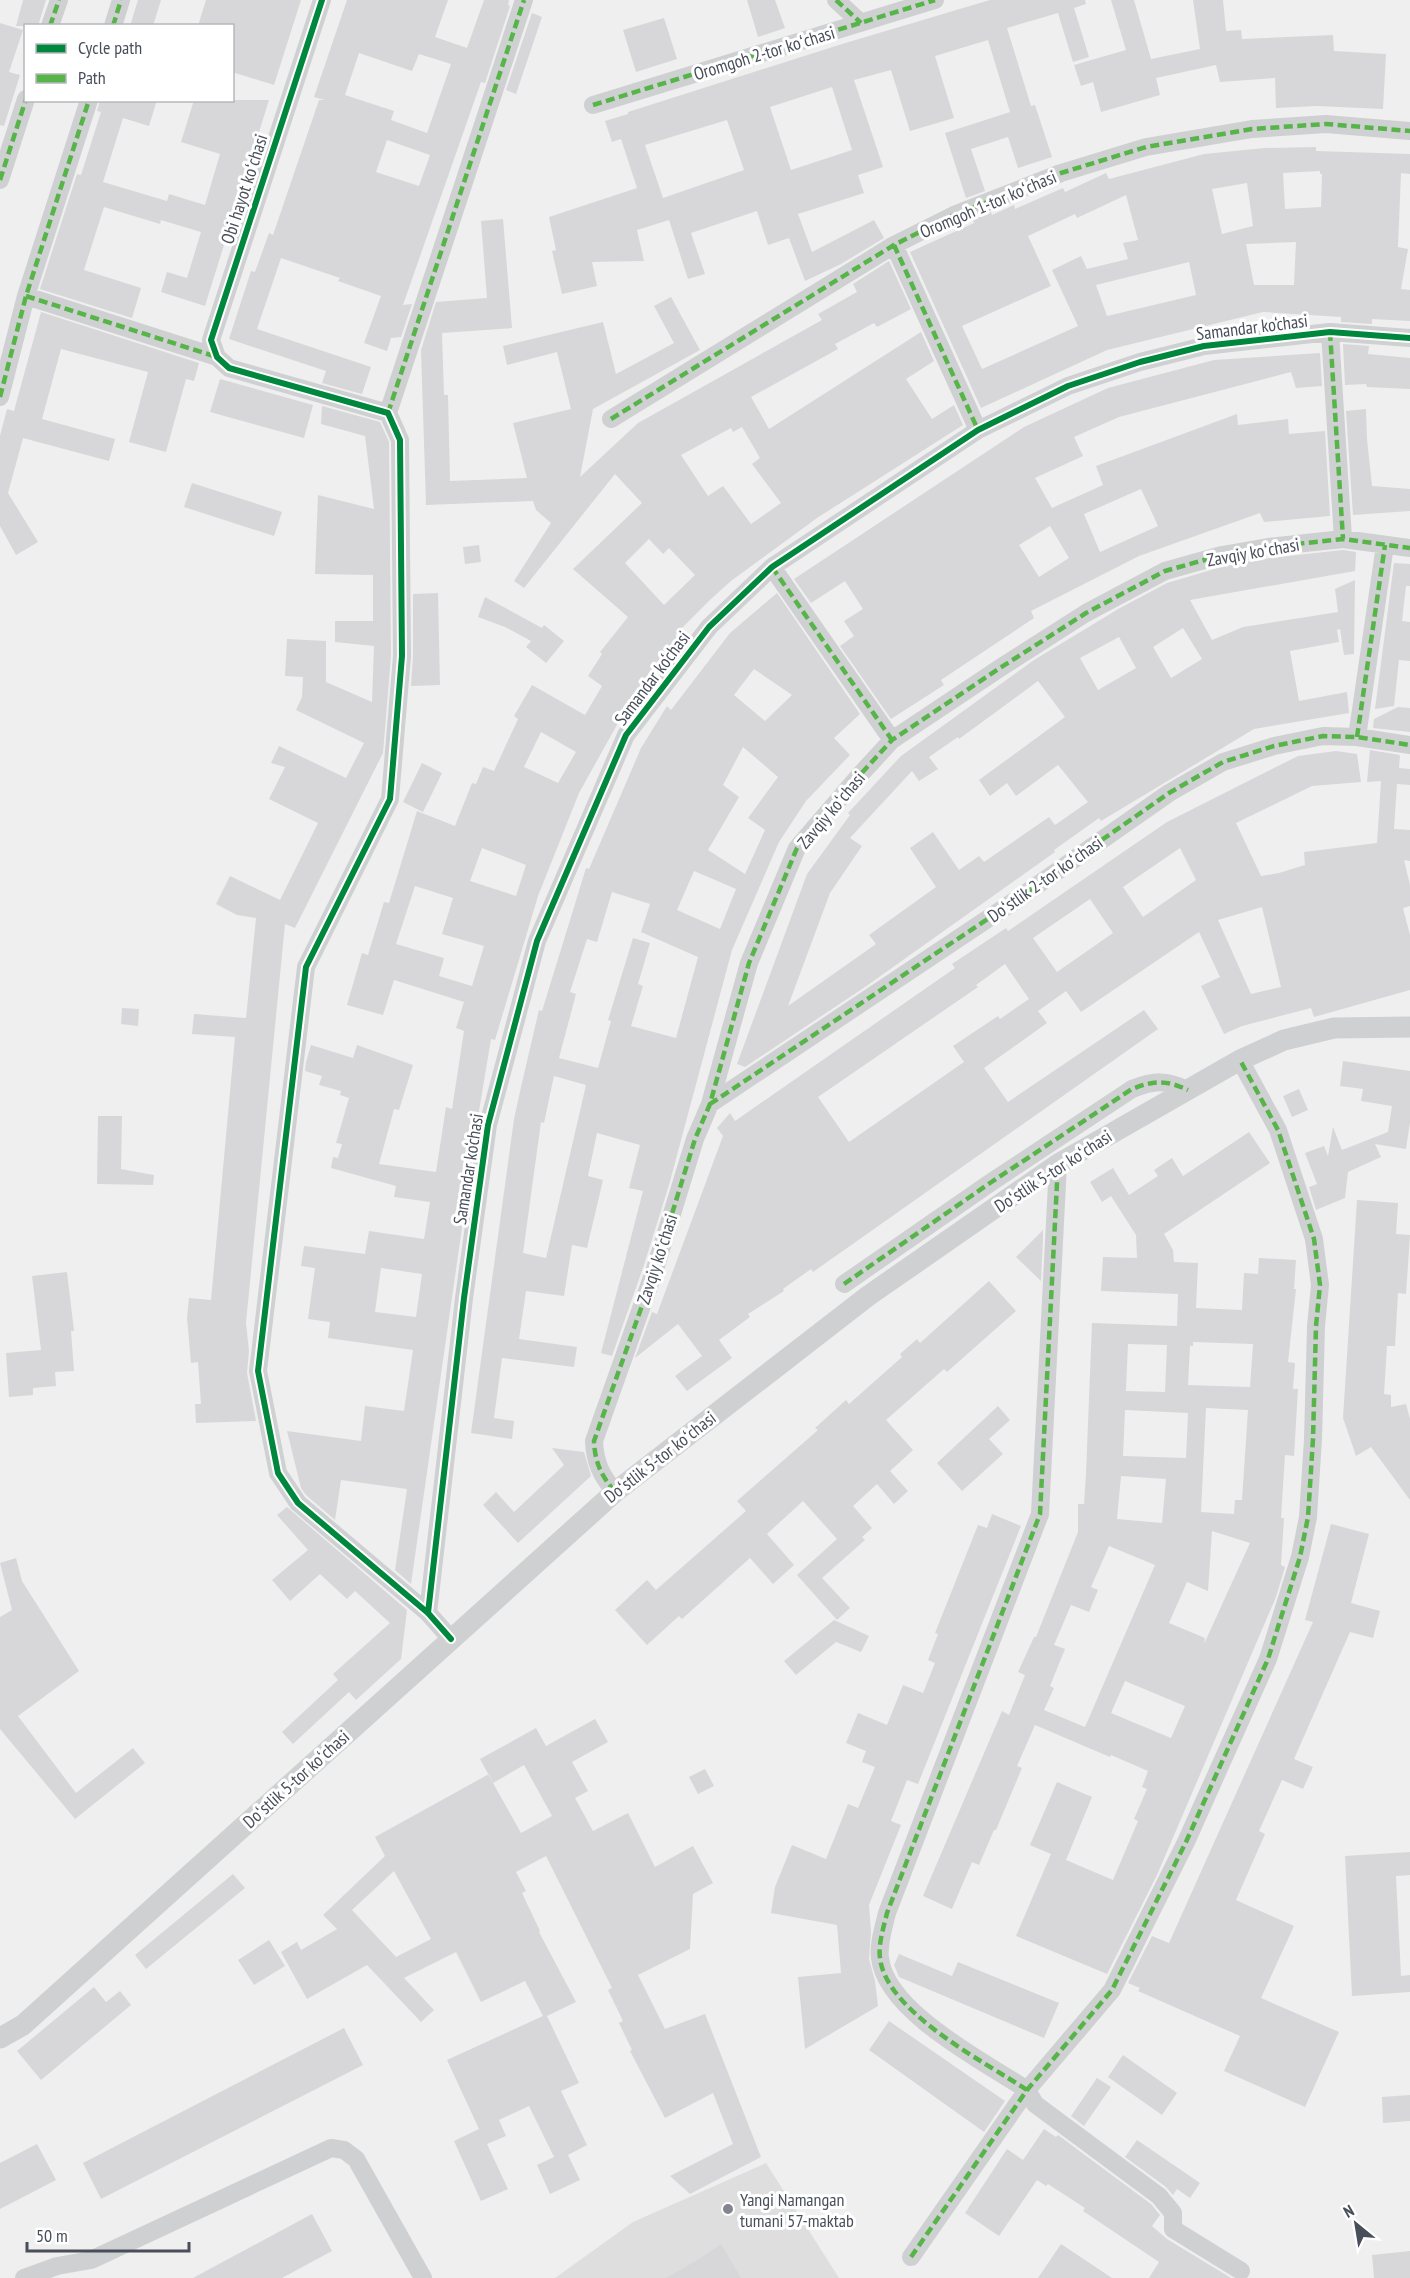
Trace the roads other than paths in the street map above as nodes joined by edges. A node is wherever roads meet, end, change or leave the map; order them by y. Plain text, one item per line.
1 (59, 0) edge
2 (121, 0) edge
3 (322, 0) edge
4 (524, 0) edge
5 (836, 0) edge
6 (935, 0) edge
7 (861, 23) junction
8 (51, 24) edge
9 (113, 24) edge
10 (25, 102) edge
11 (88, 102) edge
12 (593, 105) dead end
13 (1410, 131) edge
14 (0, 180) edge
15 (894, 245) junction
16 (26, 296) junction
17 (1330, 332) junction
18 (1410, 338) edge
19 (217, 357) junction
20 (0, 397) edge
21 (388, 413) junction
22 (611, 419) dead end
23 (978, 430) junction
24 (1343, 539) junction
25 (1384, 545) junction
26 (1410, 548) edge
27 (772, 567) junction
28 (1357, 737) junction
29 (892, 740) junction
30 (1410, 746) edge
31 (1410, 1027) edge
32 (1240, 1060) junction
33 (1188, 1090) junction
34 (710, 1104) junction
35 (1058, 1164) junction
36 (844, 1284) dead end
37 (615, 1492) junction
38 (428, 1613) junction
39 (451, 1639) junction
40 (0, 2038) edge
41 (1027, 2090) junction
42 (911, 2257) dead end
43 (1241, 2271) dead end
44 (24, 2278) edge
45 (423, 2278) edge

1 - 8 street
2 - 9 street
3 - 19 street, Obi hayot koʻchasi
4 - 21 street
5 - 7 street
6 - 7 street, Oromgoh 2-tor koʻchasi
7 - 12 street, Oromgoh 2-tor koʻchasi
10 - 14 street
11 - 16 street
13 - 15 street, Oromgoh 1-tor koʻchasi
15 - 22 street, Oromgoh 1-tor koʻchasi
15 - 23 street
16 - 19 street
16 - 20 street
17 - 18 street, Samandar ko‘chasi
17 - 23 street, Samandar ko‘chasi
17 - 24 street
19 - 21 street
21 - 38 street
23 - 27 street, Samandar ko‘chasi
24 - 25 street, Zavqiy koʻchasi
24 - 29 street, Zavqiy koʻchasi
25 - 26 street, Zavqiy koʻchasi
25 - 28 street
27 - 29 street
27 - 38 street, Samandar ko‘chasi
28 - 30 street, Doʻstlik 2-tor koʻchasi
28 - 34 street, Doʻstlik 2-tor koʻchasi
29 - 34 street, Zavqiy koʻchasi
31 - 32 street, Doʻstlik 5-tor koʻchasi
32 - 33 street, Doʻstlik 5-tor koʻchasi
32 - 41 street
33 - 35 street, Doʻstlik 5-tor koʻchasi
33 - 36 street
34 - 37 street, Zavqiy koʻchasi
35 - 37 street, Doʻstlik 5-tor koʻchasi
35 - 41 street
37 - 39 street, Doʻstlik 5-tor koʻchasi
38 - 39 street
39 - 40 street, Doʻstlik 5-tor koʻchasi
41 - 42 street
41 - 43 street
44 - 45 street

